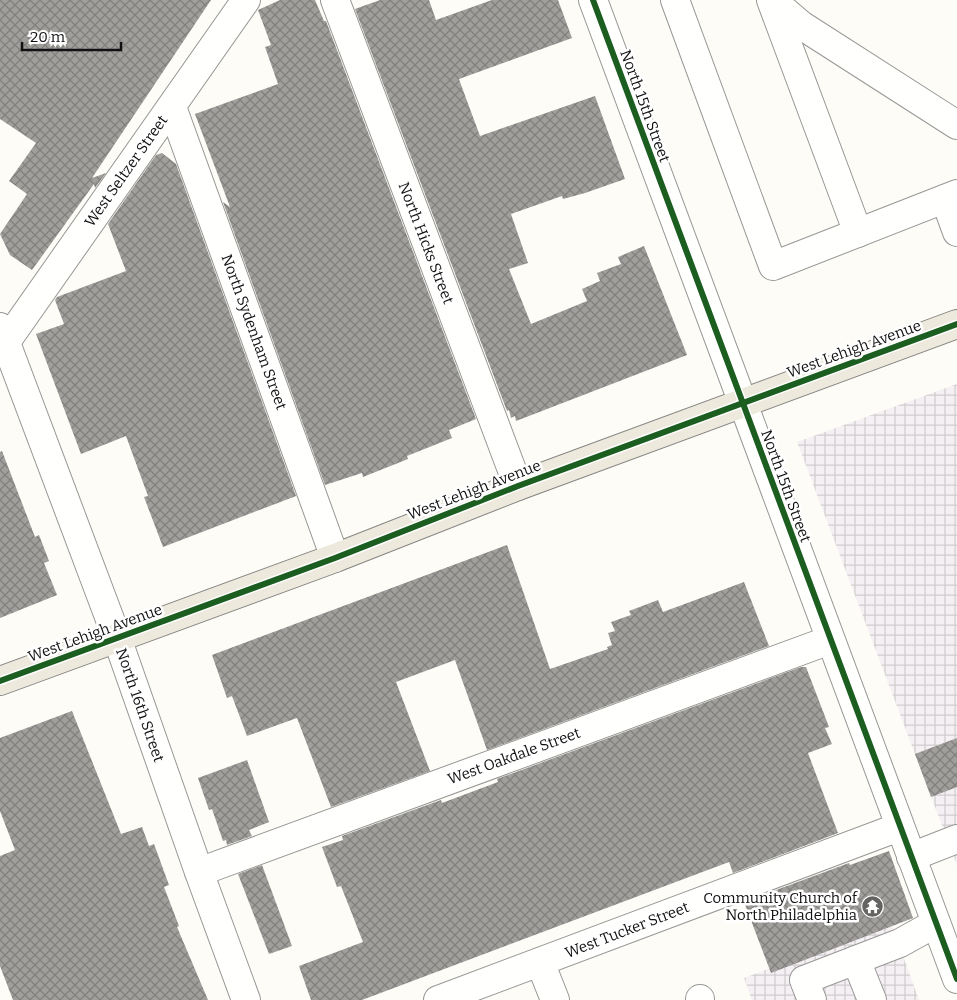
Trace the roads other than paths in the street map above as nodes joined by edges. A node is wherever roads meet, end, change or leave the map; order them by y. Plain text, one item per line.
1 (246, 0) edge
2 (335, 0) edge
3 (592, 0) edge
4 (675, 0) edge
5 (772, 0) edge
6 (172, 107) junction
7 (957, 125) edge
8 (951, 197) edge
9 (957, 232) edge
10 (858, 233) junction
11 (957, 324) edge
12 (3, 335) edge
13 (742, 404) junction
14 (518, 486) junction
15 (335, 558) junction
16 (117, 638) junction
17 (830, 640) junction
18 (0, 681) edge
19 (899, 827) junction
20 (957, 839) edge
21 (911, 857) junction
22 (198, 872) junction
23 (944, 927) edge
24 (856, 960) junction
25 (540, 962) junction
26 (957, 979) edge
27 (246, 1000) edge
28 (438, 1000) edge
29 (555, 1000) edge
30 (812, 1000) edge
31 (872, 1000) edge

1 - 6 street, West Seltzer Street
2 - 14 street, North Hicks Street
3 - 13 street, North 15th Street
4 - 10 street
5 - 7 street
5 - 10 street
6 - 12 street, West Seltzer Street
6 - 15 street, North Sydenham Street
8 - 9 street
8 - 10 street
11 - 13 main road, West Lehigh Avenue
12 - 16 street, North 16th Street
13 - 14 main road, West Lehigh Avenue
13 - 17 street, North 15th Street
14 - 15 main road, West Lehigh Avenue
15 - 16 main road, West Lehigh Avenue
16 - 18 main road, West Lehigh Avenue
16 - 22 street, North 16th Street
17 - 19 street, North 15th Street
17 - 22 street, West Oakdale Street
19 - 21 street, North 15th Street
19 - 25 street, West Tucker Street
20 - 21 street
21 - 23 street, North 15th Street
22 - 27 street, North 16th Street
23 - 24 street
23 - 26 street, North 15th Street
24 - 30 street
24 - 31 street
25 - 28 street, West Tucker Street
25 - 29 street

